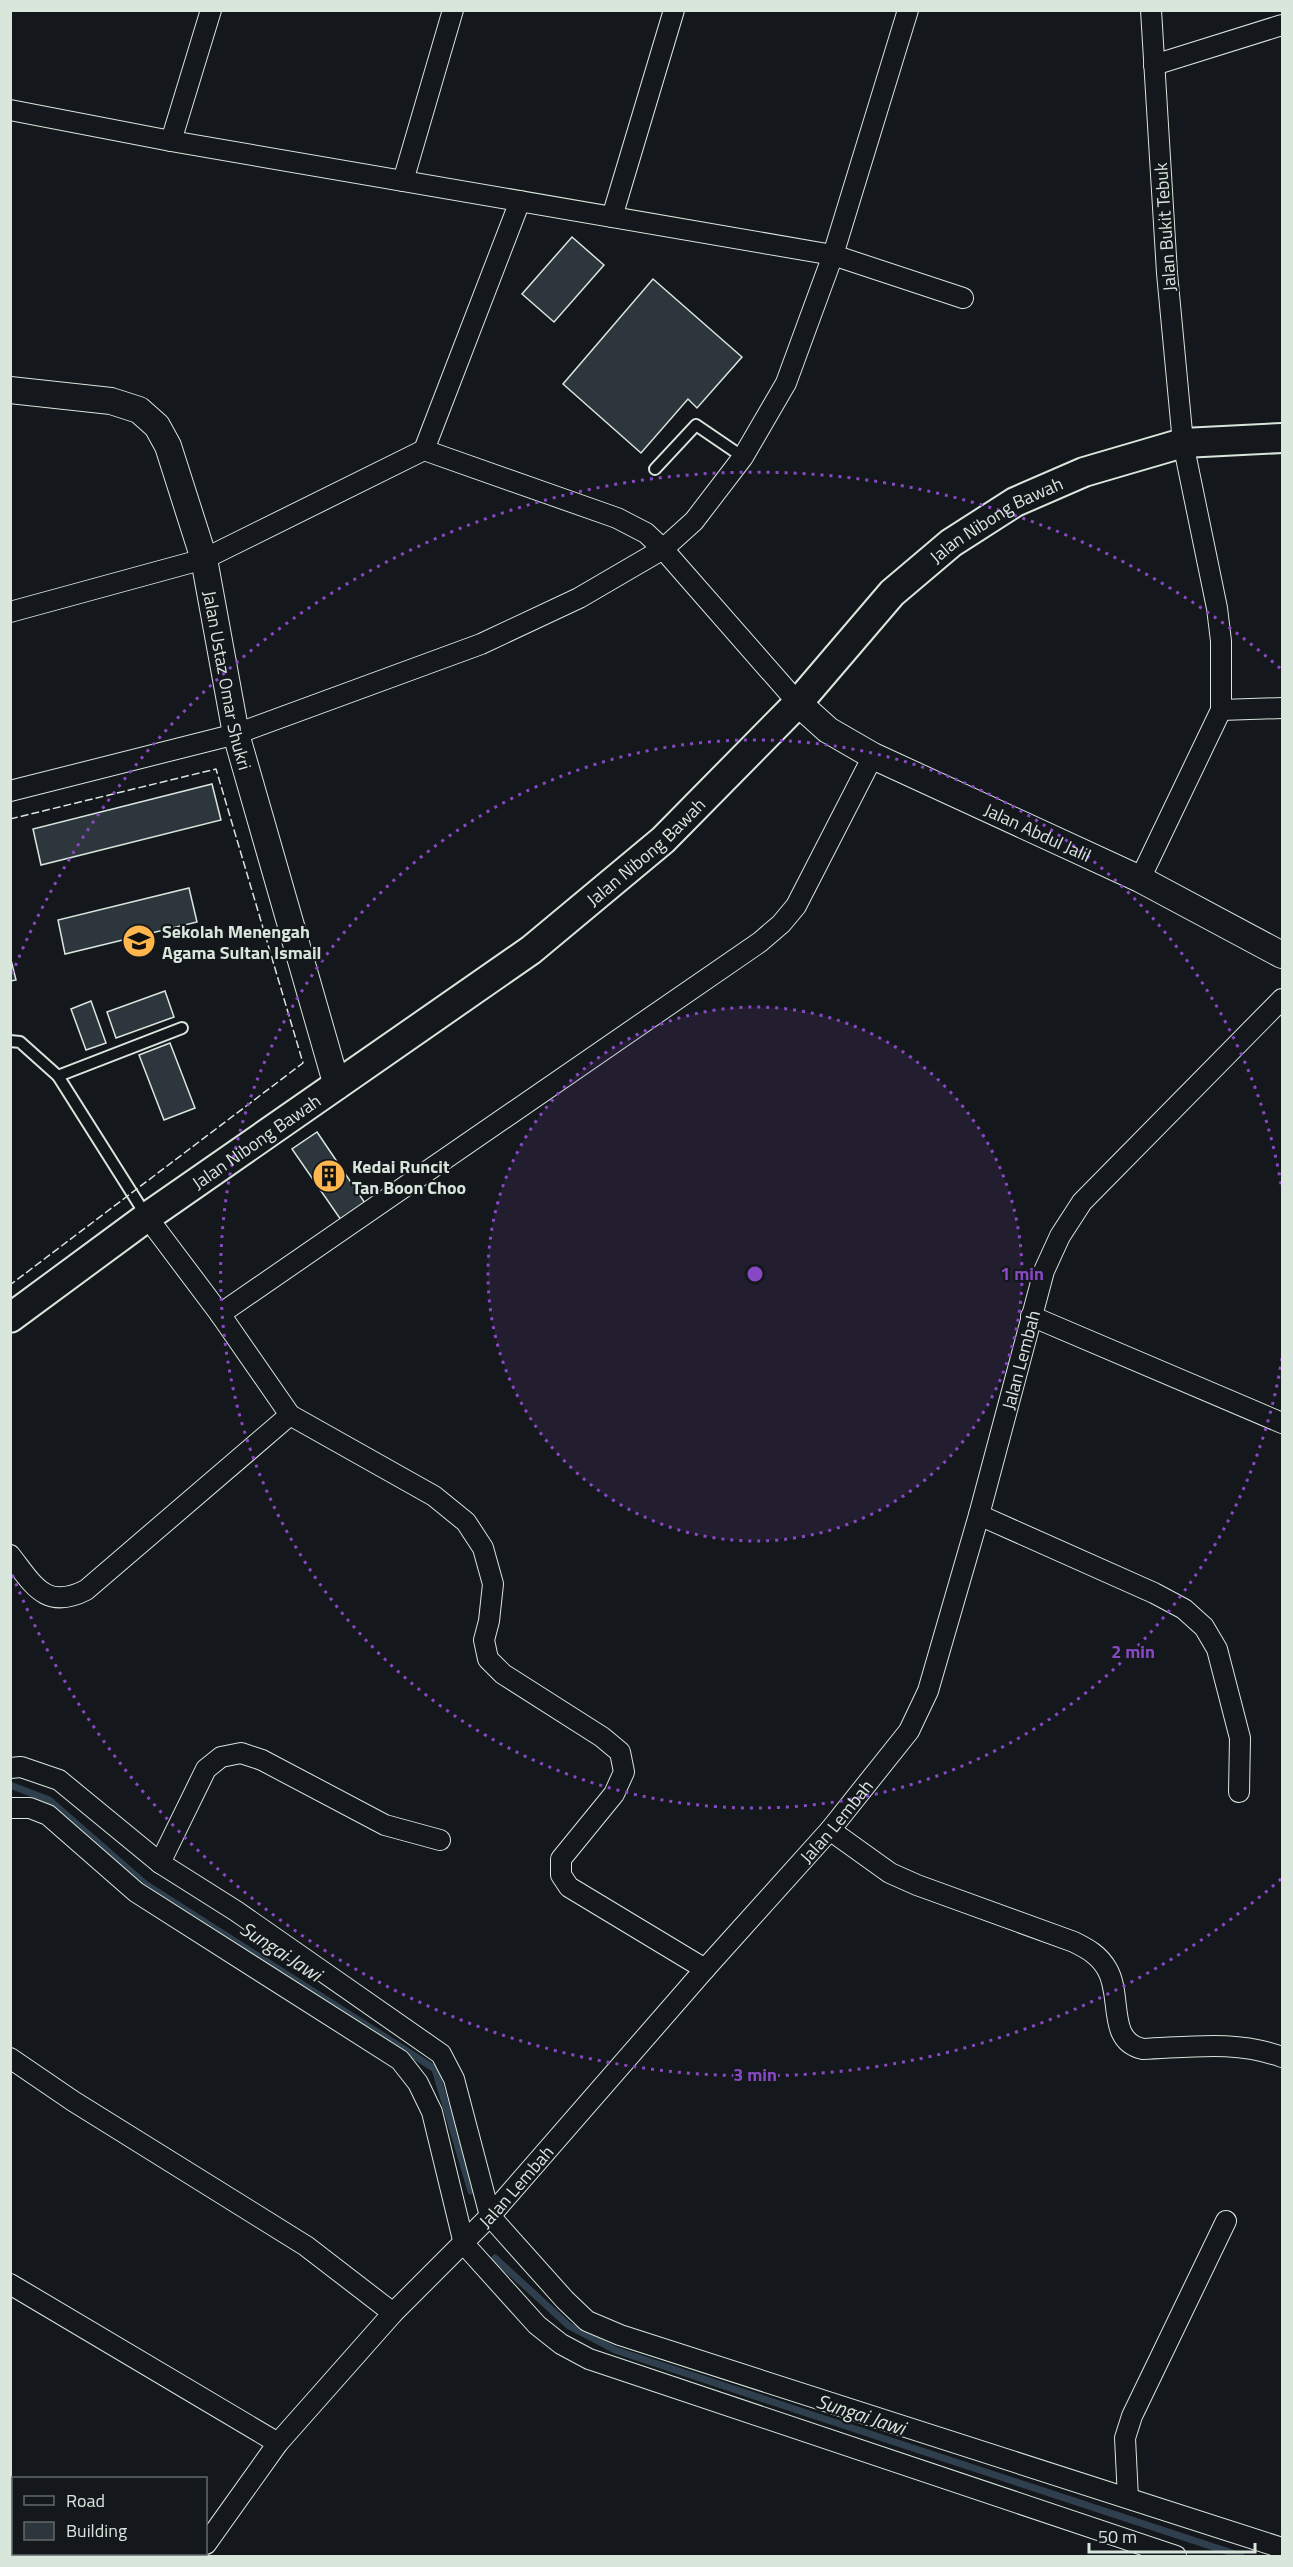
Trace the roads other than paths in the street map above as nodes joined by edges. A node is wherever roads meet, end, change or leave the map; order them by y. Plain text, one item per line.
1 (211, 10) edge
2 (453, 10) edge
3 (674, 10) edge
4 (908, 10) edge
5 (1151, 10) edge
6 (1282, 25) edge
7 (1154, 65) junction
8 (10, 110) edge
9 (171, 141) junction
10 (403, 181) junction
11 (520, 201) junction
12 (612, 217) junction
13 (833, 255) junction
14 (963, 298) dead end
15 (10, 390) edge
16 (1282, 438) edge
17 (1183, 443) junction
18 (424, 450) junction
19 (743, 457) junction
20 (655, 469) dead end
21 (663, 549) junction
22 (204, 559) junction
23 (10, 612) edge
24 (798, 703) junction
25 (1282, 708) edge
26 (1221, 710) junction
27 (236, 734) junction
28 (873, 756) junction
29 (10, 791) edge
30 (1140, 879) junction
31 (1282, 955) edge
32 (1282, 999) edge
33 (182, 1028) dead end
34 (10, 1041) edge
35 (58, 1076) junction
36 (337, 1086) junction
37 (147, 1217) junction
38 (220, 1314) junction
39 (1031, 1316) junction
40 (10, 1318) edge
41 (290, 1415) junction
42 (1282, 1423) edge
43 (979, 1515) junction
44 (10, 1555) edge
45 (10, 1768) edge
46 (1239, 1792) dead end
47 (10, 1808) edge
48 (830, 1830) junction
49 (440, 1840) dead end
50 (160, 1863) junction
51 (705, 1970) junction
52 (1282, 2057) edge
53 (10, 2058) edge
54 (490, 2216) junction
55 (1226, 2221) dead end
56 (464, 2244) junction
57 (10, 2284) edge
58 (393, 2313) junction
59 (278, 2443) junction
60 (1128, 2498) junction
61 (207, 2543) edge
62 (1282, 2548) edge
63 (1176, 2556) edge

1 - 9 street
2 - 10 street
3 - 12 street
4 - 13 street
5 - 7 street, Jalan Bukit Tebuk
6 - 7 street
7 - 17 street, Jalan Bukit Tebuk
8 - 9 street
9 - 10 street
10 - 11 street
11 - 12 street
11 - 18 street
12 - 13 street
13 - 14 street
13 - 19 street
15 - 22 street, Jalan Ustaz Omar Shukri
16 - 17 main road, Jalan Nibong Bawah
17 - 24 main road, Jalan Nibong Bawah
17 - 26 street, Jalan Bukit Tebuk
18 - 21 street
18 - 22 street
19 - 20 lane
19 - 21 street
21 - 24 street
21 - 27 street
22 - 23 street
22 - 27 street, Jalan Ustaz Omar Shukri
24 - 28 street, Jalan Abdul Jalil
24 - 36 main road, Jalan Nibong Bawah
25 - 26 street
26 - 30 street
27 - 29 street
27 - 36 street, Jalan Ustaz Omar Shukri
28 - 30 street, Jalan Abdul Jalil
28 - 38 street
30 - 31 street, Jalan Abdul Jalil
32 - 39 street, Jalan Lembah
33 - 35 lane
34 - 35 lane
35 - 37 lane
36 - 37 main road, Jalan Nibong Bawah
37 - 38 street
37 - 40 main road, Jalan Nibong Bawah
38 - 41 street
39 - 42 street
39 - 43 street, Jalan Lembah
41 - 44 street
41 - 51 street
43 - 46 street
43 - 48 street, Jalan Lembah
45 - 50 street
47 - 56 street
48 - 51 street, Jalan Lembah
48 - 52 street
49 - 50 street
50 - 54 street
51 - 54 street, Jalan Lembah
53 - 58 street
54 - 56 street, Jalan Lembah
54 - 60 street
55 - 60 street
56 - 58 street, Jalan Lembah
56 - 63 street
57 - 59 street
58 - 59 street, Jalan Lembah
59 - 61 street, Jalan Lembah
60 - 62 street

